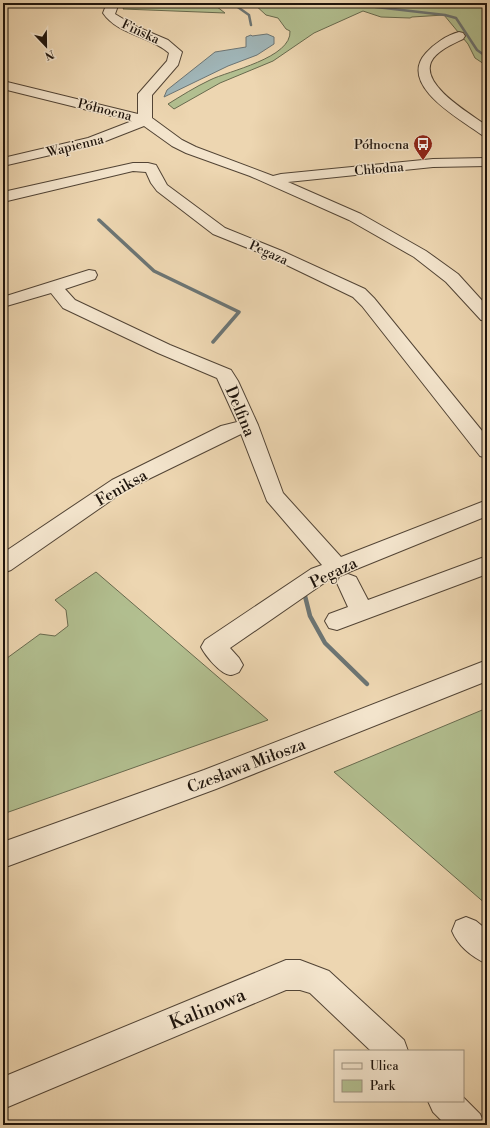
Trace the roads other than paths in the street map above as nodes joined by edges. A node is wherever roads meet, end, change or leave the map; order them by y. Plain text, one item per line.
1 (113, 3) edge
2 (459, 36) dead end
3 (3, 85) edge
4 (145, 120) junction
5 (487, 132) edge
6 (3, 162) edge
7 (487, 162) edge
8 (272, 181) junction
9 (3, 197) edge
10 (89, 275) dead end
11 (55, 287) junction
12 (3, 302) edge
13 (487, 316) edge
14 (248, 425) junction
15 (487, 451) edge
16 (487, 508) edge
17 (3, 564) edge
18 (487, 565) edge
19 (343, 575) junction
20 (363, 611) junction
21 (337, 622) dead end
22 (231, 665) dead end
23 (487, 670) edge
24 (3, 855) edge
25 (466, 931) dead end
26 (487, 950) edge
27 (392, 1050) edge
28 (3, 1093) edge
29 (445, 1102) edge
30 (469, 1125) edge

1 - 4 street, Fińska
2 - 5 street
3 - 4 street, Północna
4 - 6 street, Wapienna
4 - 8 street, Północna
7 - 8 street, Chłodna
8 - 13 street, Północna
9 - 15 street, Pegaza
10 - 11 street
11 - 12 street
11 - 14 street, Delfina
14 - 17 street, Feniksa
14 - 19 street, Delfina
16 - 19 street, Pegaza
18 - 20 street
19 - 20 street, Delfina
19 - 22 street, Pegaza
20 - 21 street
23 - 24 street, Czesława Miłosza
25 - 26 street
27 - 28 street, Kalinowa
29 - 30 street

